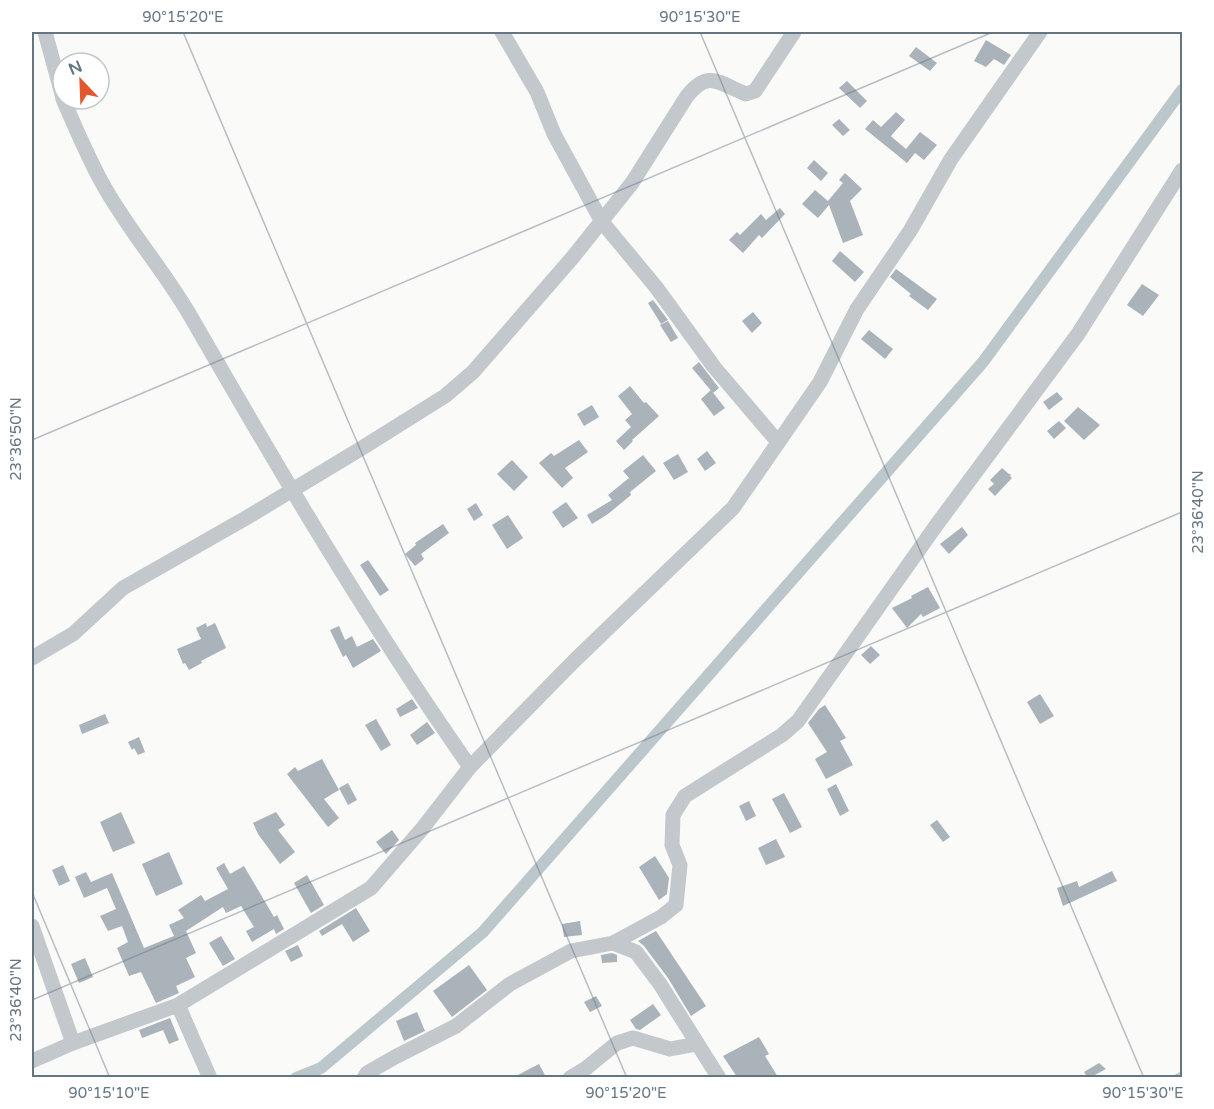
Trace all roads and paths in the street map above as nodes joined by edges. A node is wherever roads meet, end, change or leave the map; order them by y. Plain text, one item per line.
1 (45, 32) edge
2 (502, 32) edge
3 (794, 32) edge
4 (1040, 32) edge
5 (51, 54) edge
6 (69, 111) edge
7 (1182, 170) edge
8 (602, 222) junction
9 (778, 442) junction
10 (291, 489) junction
11 (32, 658) edge
12 (470, 767) junction
13 (32, 926) edge
14 (613, 943) junction
15 (181, 1012) junction
16 (73, 1043) junction
17 (697, 1044) junction
18 (32, 1061) edge
19 (210, 1077) edge
20 (364, 1077) edge
21 (570, 1077) edge
22 (719, 1077) edge

1 - 5 street
2 - 8 street
3 - 8 street
4 - 9 street
6 - 10 street
7 - 14 street
8 - 9 street
8 - 10 street
9 - 12 street
10 - 11 street
10 - 12 street
12 - 15 street
13 - 16 street
14 - 17 street
14 - 20 street
15 - 16 street
15 - 19 street
16 - 18 street
17 - 21 street
17 - 22 street

